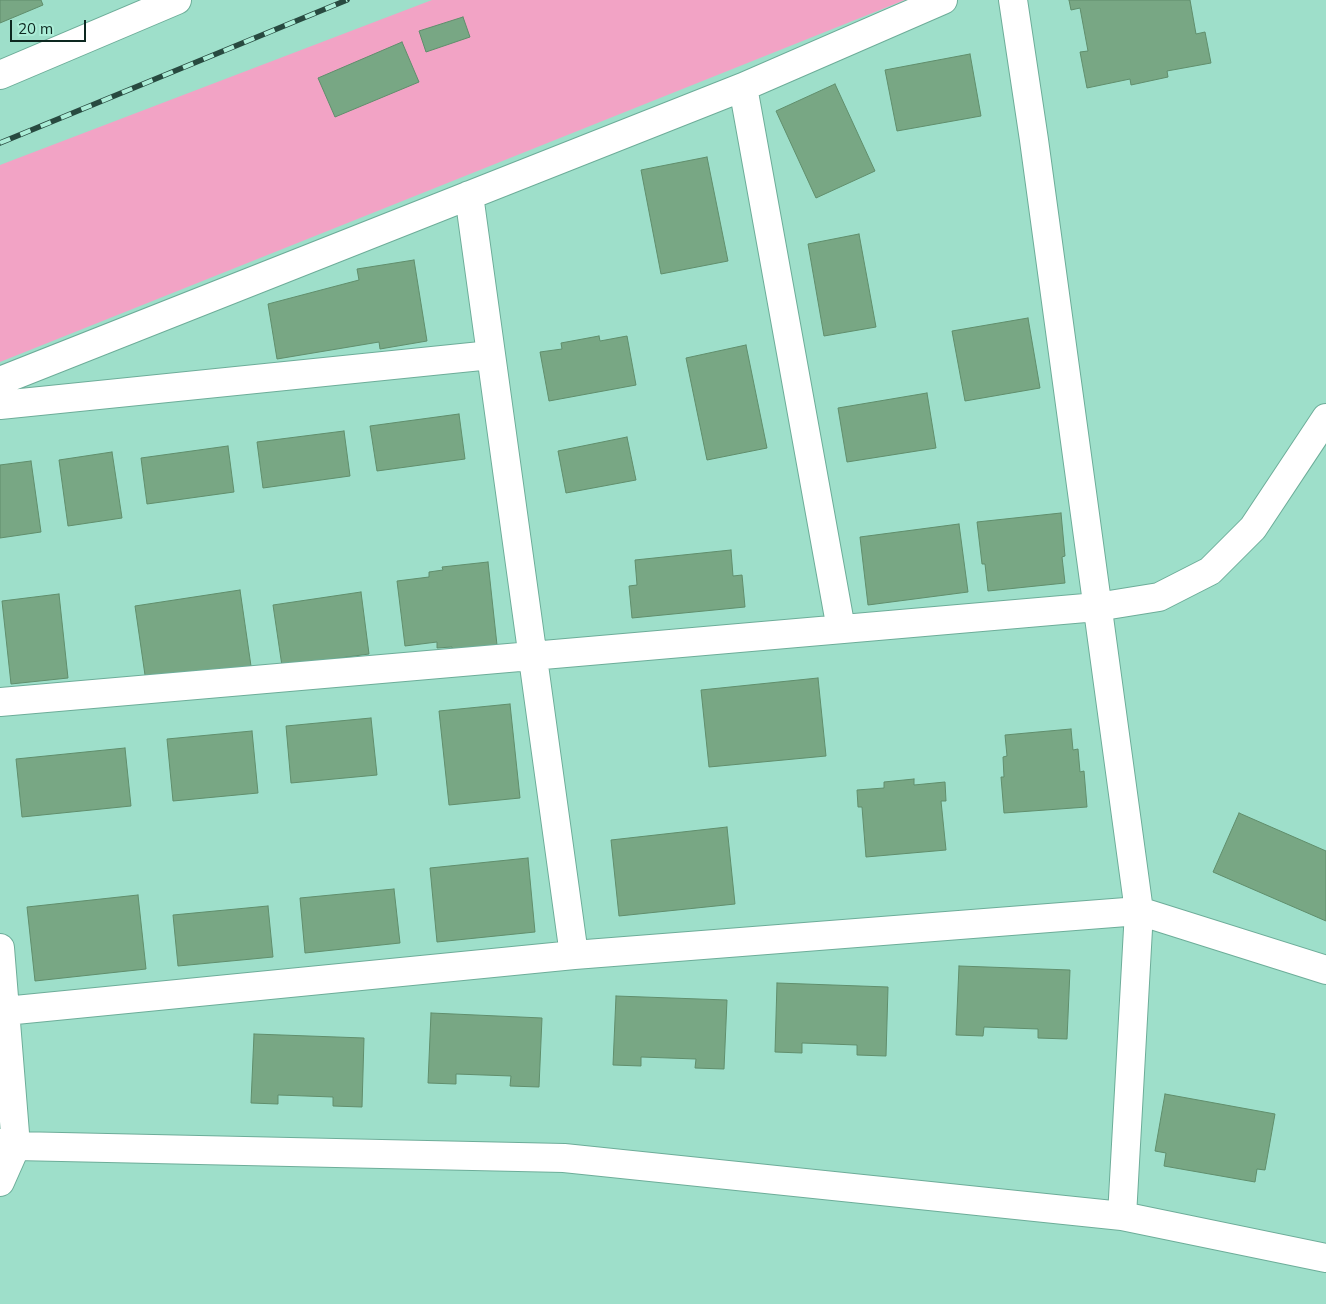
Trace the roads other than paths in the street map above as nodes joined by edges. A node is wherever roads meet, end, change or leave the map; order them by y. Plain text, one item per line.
1 (177, 0) edge
2 (943, 0) edge
3 (1013, 0) edge
4 (0, 75) edge
5 (742, 87) junction
6 (469, 195) junction
7 (491, 355) junction
8 (0, 382) edge
9 (0, 405) edge
10 (1326, 418) edge
11 (1097, 607) junction
12 (841, 629) junction
13 (533, 655) junction
14 (0, 702) edge
15 (1139, 911) junction
16 (0, 948) edge
17 (574, 955) junction
18 (1326, 970) edge
19 (5, 1011) junction
20 (8, 1145) edge
21 (0, 1182) edge
22 (1122, 1216) junction
23 (1326, 1258) edge

1 - 4 street
2 - 5 street
3 - 11 street
5 - 6 street
5 - 12 street
6 - 7 street
6 - 8 street
7 - 9 street
7 - 13 street
10 - 11 street
11 - 12 street
11 - 15 street
12 - 13 street
13 - 14 street
13 - 17 street
15 - 17 street
15 - 18 street
15 - 22 street
16 - 19 street
17 - 19 street
19 - 20 street
20 - 21 street
20 - 22 street
22 - 23 street

